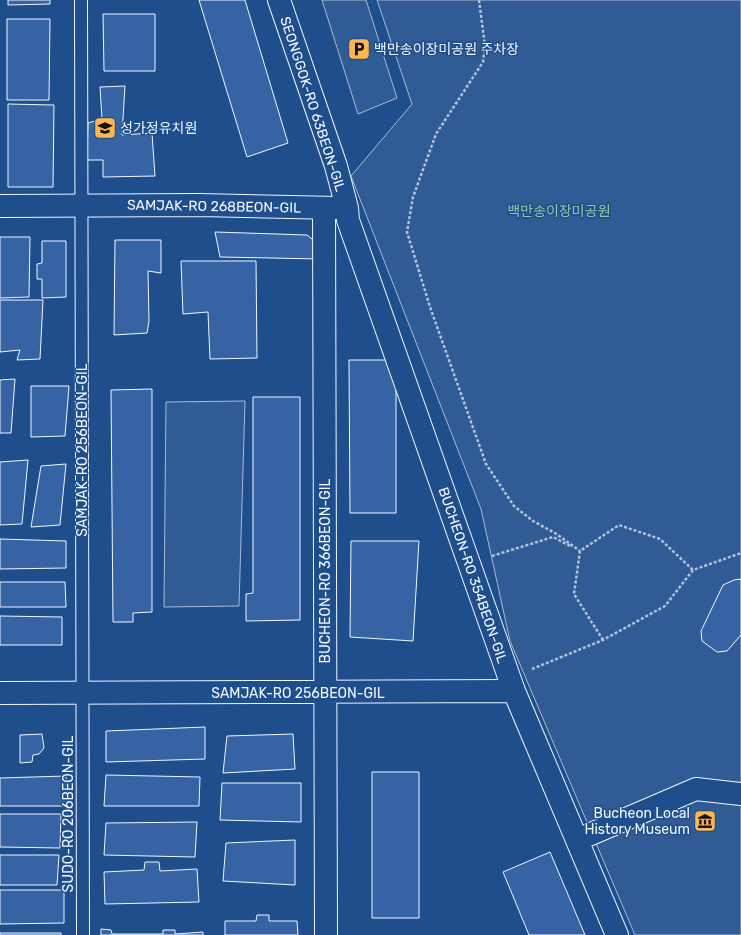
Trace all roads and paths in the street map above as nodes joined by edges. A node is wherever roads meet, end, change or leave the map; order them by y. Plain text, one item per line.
1 (81, 0) edge
2 (279, 0) edge
3 (479, 0) edge
4 (0, 206) edge
5 (81, 206) junction
6 (324, 208) junction
7 (347, 208) junction
8 (580, 550) junction
9 (741, 553) edge
10 (469, 563) junction
11 (693, 570) junction
12 (603, 640) junction
13 (512, 685) junction
14 (83, 693) junction
15 (326, 693) junction
16 (0, 694) edge
17 (741, 794) edge
18 (577, 840) junction
19 (83, 935) edge
20 (326, 935) edge
21 (617, 935) edge

1 - 5 lane
2 - 7 street, SEONGGOK-RO 63BEON-GIL
3 - 8 path
4 - 5 street, SAMJAK-RO 268BEON-GIL
5 - 6 street, SAMJAK-RO 268BEON-GIL
5 - 14 lane, SAMJAK-RO 256BEON-GIL
6 - 7 street, SAMJAK-RO 268BEON-GIL
6 - 15 street, BUCHEON-RO 366BEON-GIL
7 - 10 street, BUCHEON-RO 354BEON-GIL
8 - 10 path
8 - 11 path
8 - 12 path
9 - 11 path
10 - 13 street, BUCHEON-RO 354BEON-GIL
11 - 12 path
12 - 13 path
13 - 15 street, SAMJAK-RO 256BEON-GIL
13 - 18 street, BUCHEON-RO 354BEON-GIL
14 - 15 street, SAMJAK-RO 256BEON-GIL
14 - 16 street, SAMJAK-RO 256BEON-GIL
14 - 19 lane, SUDO-RO 206BEON-GIL
15 - 20 street, BUCHEON-RO 366BEON-GIL
17 - 18 street
18 - 21 street, BUCHEON-RO 354BEON-GIL

